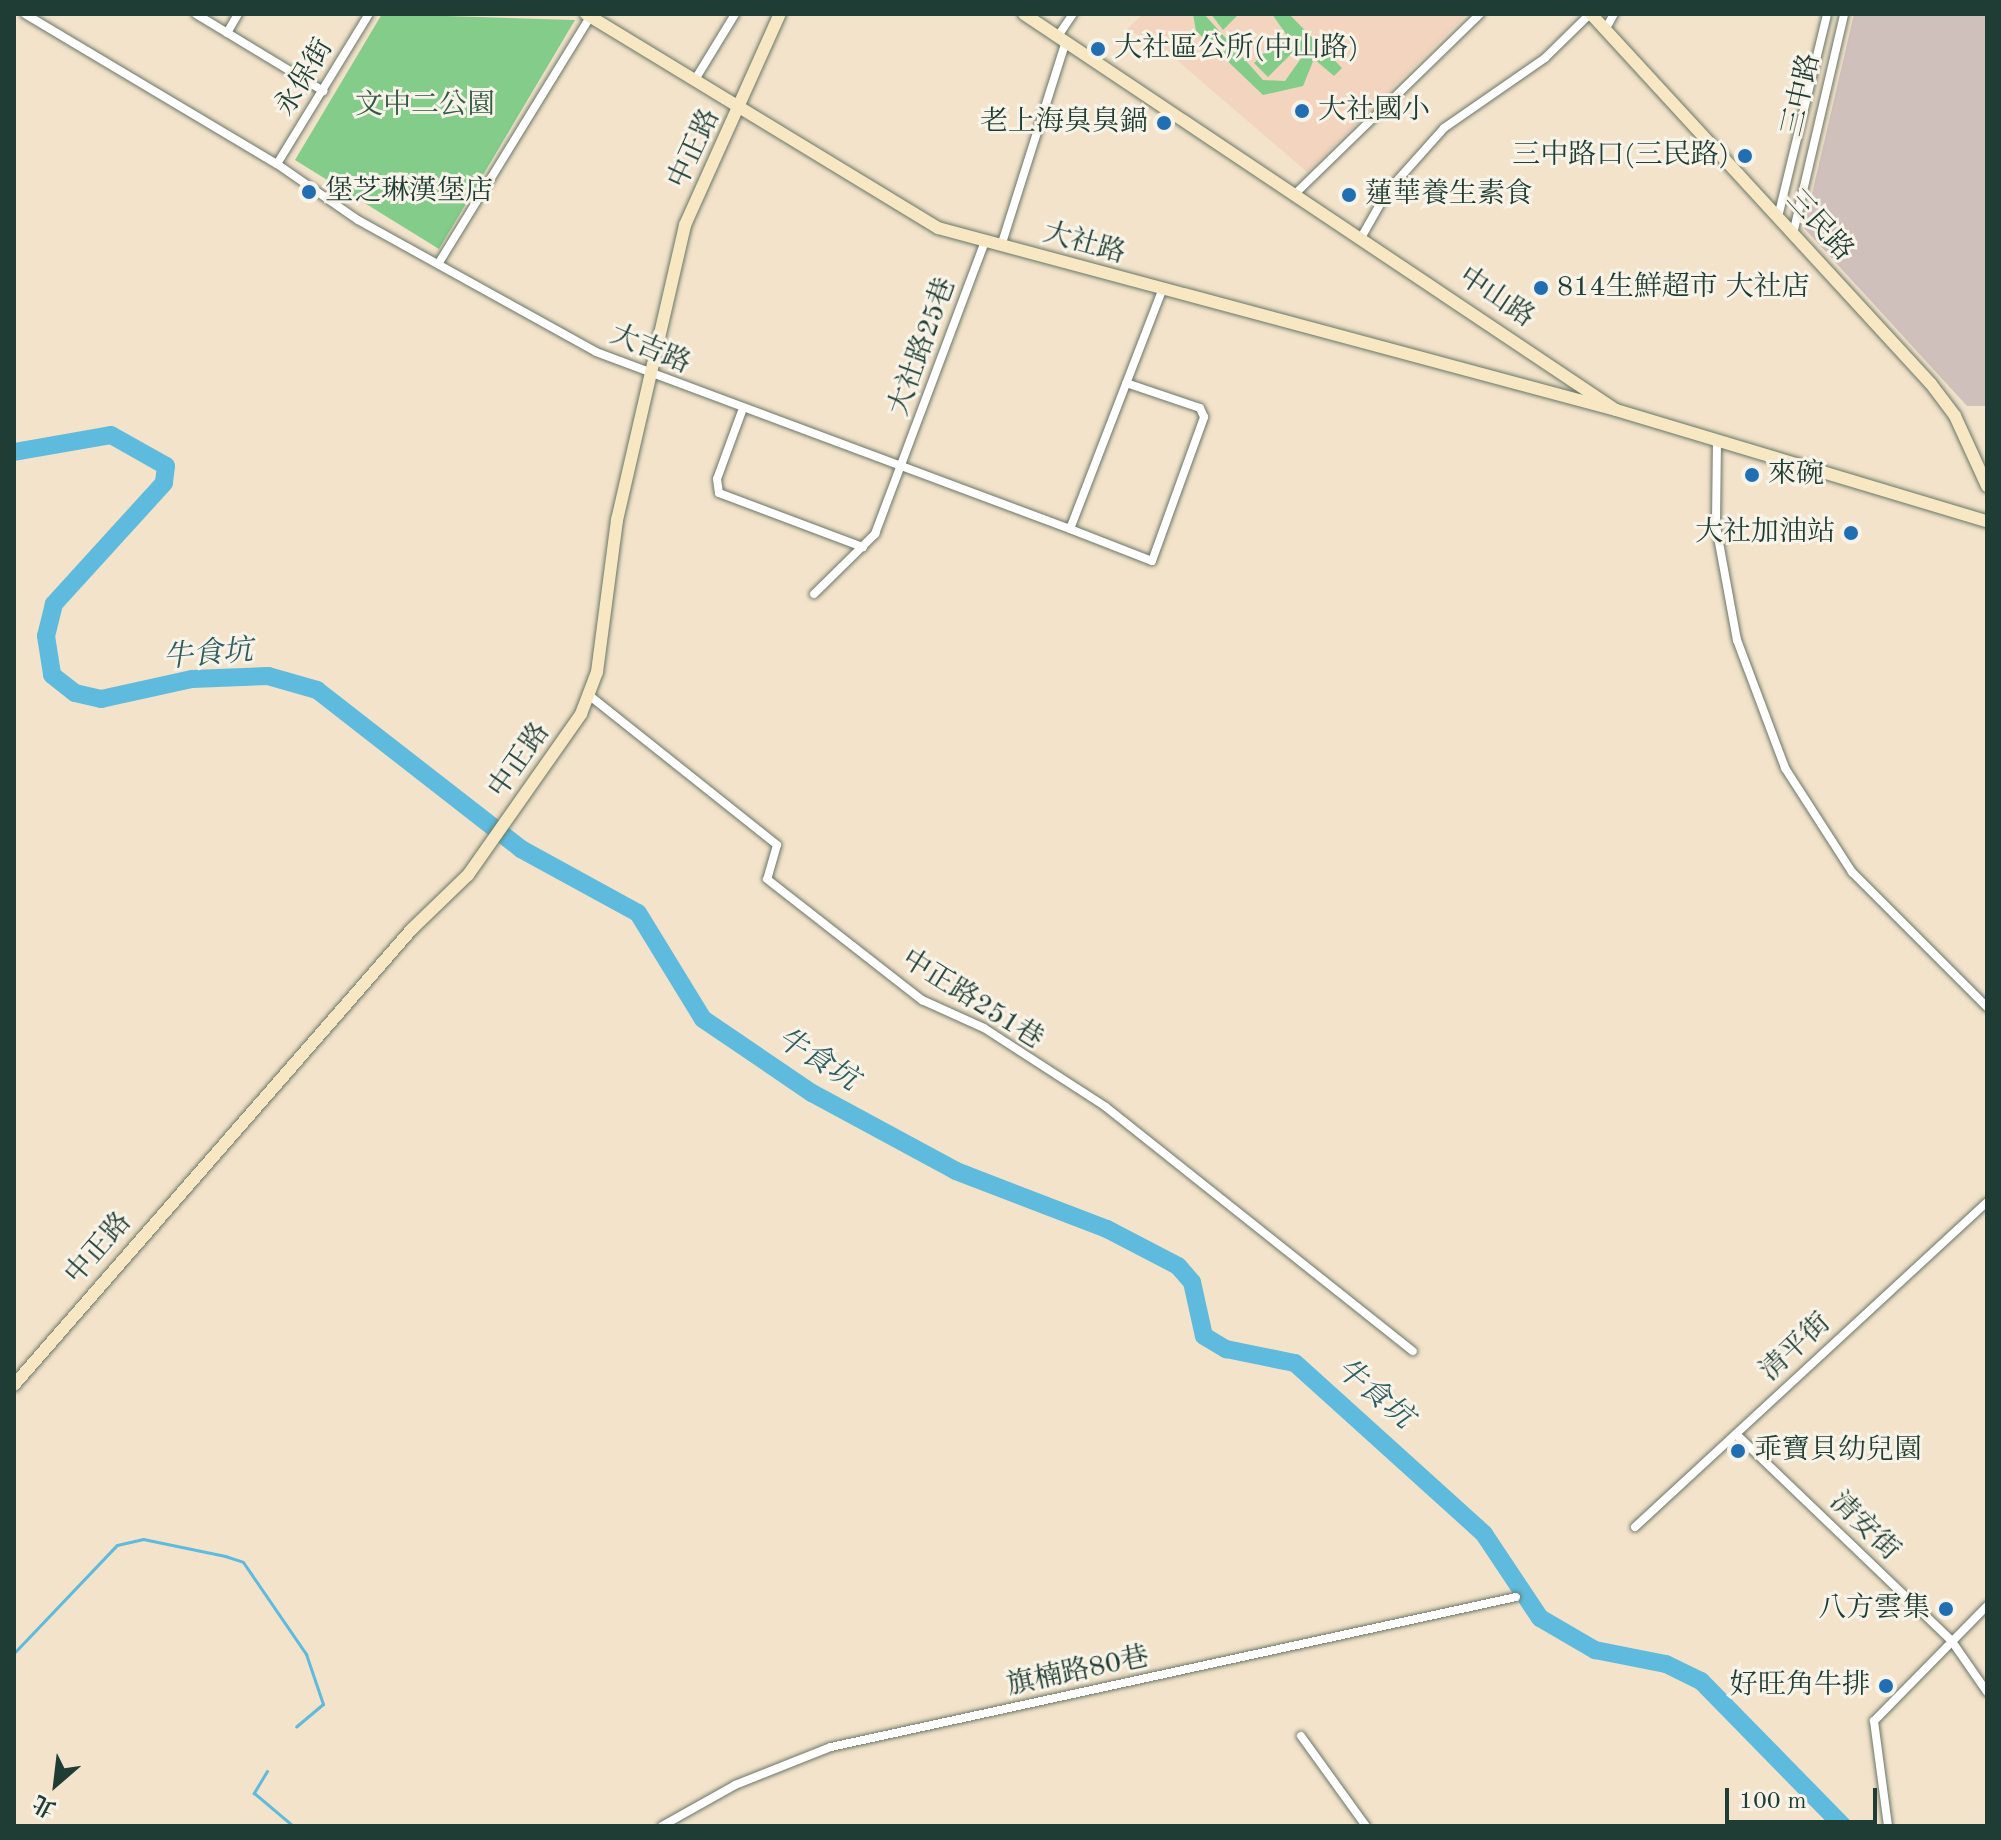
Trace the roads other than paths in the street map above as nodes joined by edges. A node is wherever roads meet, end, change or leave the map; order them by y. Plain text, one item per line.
1 (25, 14) edge
2 (196, 14) edge
3 (238, 14) edge
4 (369, 14) edge
5 (735, 14) edge
6 (780, 14) edge
7 (1024, 14) edge
8 (1073, 14) edge
9 (1480, 14) edge
10 (1590, 14) edge
11 (1614, 14) edge
12 (1827, 14) edge
13 (1844, 14) edge
14 (588, 15) edge
15 (1605, 30) junction
16 (227, 33) junction
17 (1062, 39) junction
18 (696, 78) junction
19 (323, 91) junction
20 (742, 104) junction
21 (277, 164) junction
22 (1297, 192) junction
23 (1778, 217) junction
24 (1793, 234) junction
25 (1362, 236) junction
26 (985, 241) junction
27 (1001, 246) junction
28 (440, 261) junction
29 (1162, 291) junction
30 (653, 377) junction
31 (1126, 383) junction
32 (1616, 410) junction
33 (742, 411) junction
34 (1717, 440) junction
35 (901, 468) junction
36 (1987, 486) edge
37 (1987, 521) edge
38 (1070, 529) junction
39 (863, 547) junction
40 (814, 594) dead end
41 (590, 696) junction
42 (1987, 1007) edge
43 (1987, 1202) edge
44 (1413, 1351) dead end
45 (14, 1385) edge
46 (1736, 1434) junction
47 (1635, 1527) dead end
48 (1516, 1597) dead end
49 (1987, 1606) edge
50 (1951, 1640) junction
51 (1987, 1692) edge
52 (1301, 1736) dead end
53 (662, 1826) edge
54 (1366, 1826) edge
55 (1888, 1826) edge

1 - 21 street, 大吉路
2 - 16 street
3 - 16 street
4 - 19 street, 永保街
5 - 18 street
6 - 20 street, 中正路
7 - 17 street, 中山路
8 - 17 street
9 - 22 street
10 - 15 street, 三民路
10 - 25 street
11 - 15 street
12 - 23 street
13 - 24 street, 三中路
14 - 18 street, 大社路
14 - 28 street
15 - 23 street, 三民路
16 - 19 street
17 - 22 street, 中山路
17 - 27 street
18 - 20 street, 大社路
19 - 21 street, 永保街
20 - 26 street, 大社路
20 - 30 street, 中正路
21 - 28 street, 大吉路
22 - 25 street, 中山路
23 - 24 street, 三民路
24 - 36 street, 三民路
25 - 32 street, 中山路
26 - 27 street, 大社路
26 - 35 street, 大社路25巷
27 - 29 street, 大社路
28 - 30 street, 大吉路
29 - 31 street
29 - 32 street, 大社路
30 - 33 street, 大吉路
30 - 41 street, 中正路
31 - 38 street
31 - 38 street, 大吉路
32 - 34 street, 中山路
33 - 35 street, 大吉路
33 - 39 street
34 - 37 street, 中山路
34 - 42 street
35 - 38 street, 大吉路
35 - 39 street, 大社路25巷
39 - 40 street
41 - 44 street, 中正路251巷
41 - 45 street, 中正路
43 - 46 street, 清平街
46 - 47 street, 清平街
46 - 50 street, 清安街
48 - 53 street, 旗楠路80巷
49 - 50 street
50 - 51 street, 清安街
50 - 55 street
52 - 54 street

